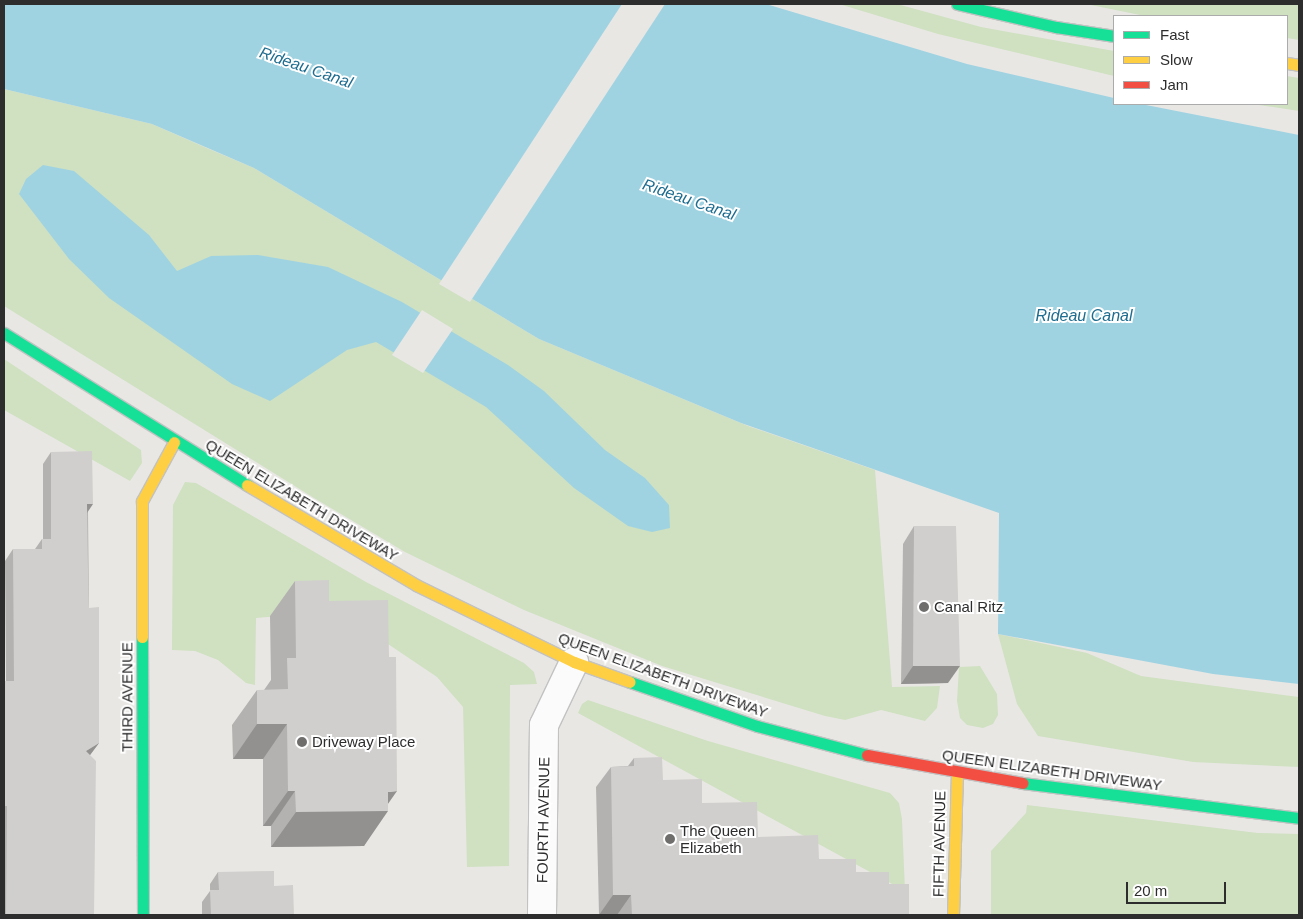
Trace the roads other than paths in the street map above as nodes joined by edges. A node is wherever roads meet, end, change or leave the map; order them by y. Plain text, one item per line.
1 (957, 4) edge
2 (1113, 36) edge
3 (4, 333) edge
4 (174, 442) junction
5 (574, 662) junction
6 (956, 773) junction
7 (1299, 818) edge
8 (143, 915) edge
9 (542, 915) edge
10 (953, 915) edge

1 - 2 main road
3 - 4 main road, QUEEN ELIZABETH DRIVEWAY
4 - 5 main road, QUEEN ELIZABETH DRIVEWAY
4 - 8 main road, THIRD AVENUE
5 - 6 main road, QUEEN ELIZABETH DRIVEWAY
5 - 9 street, FOURTH AVENUE
6 - 7 main road, QUEEN ELIZABETH DRIVEWAY
6 - 10 main road, FIFTH AVENUE

